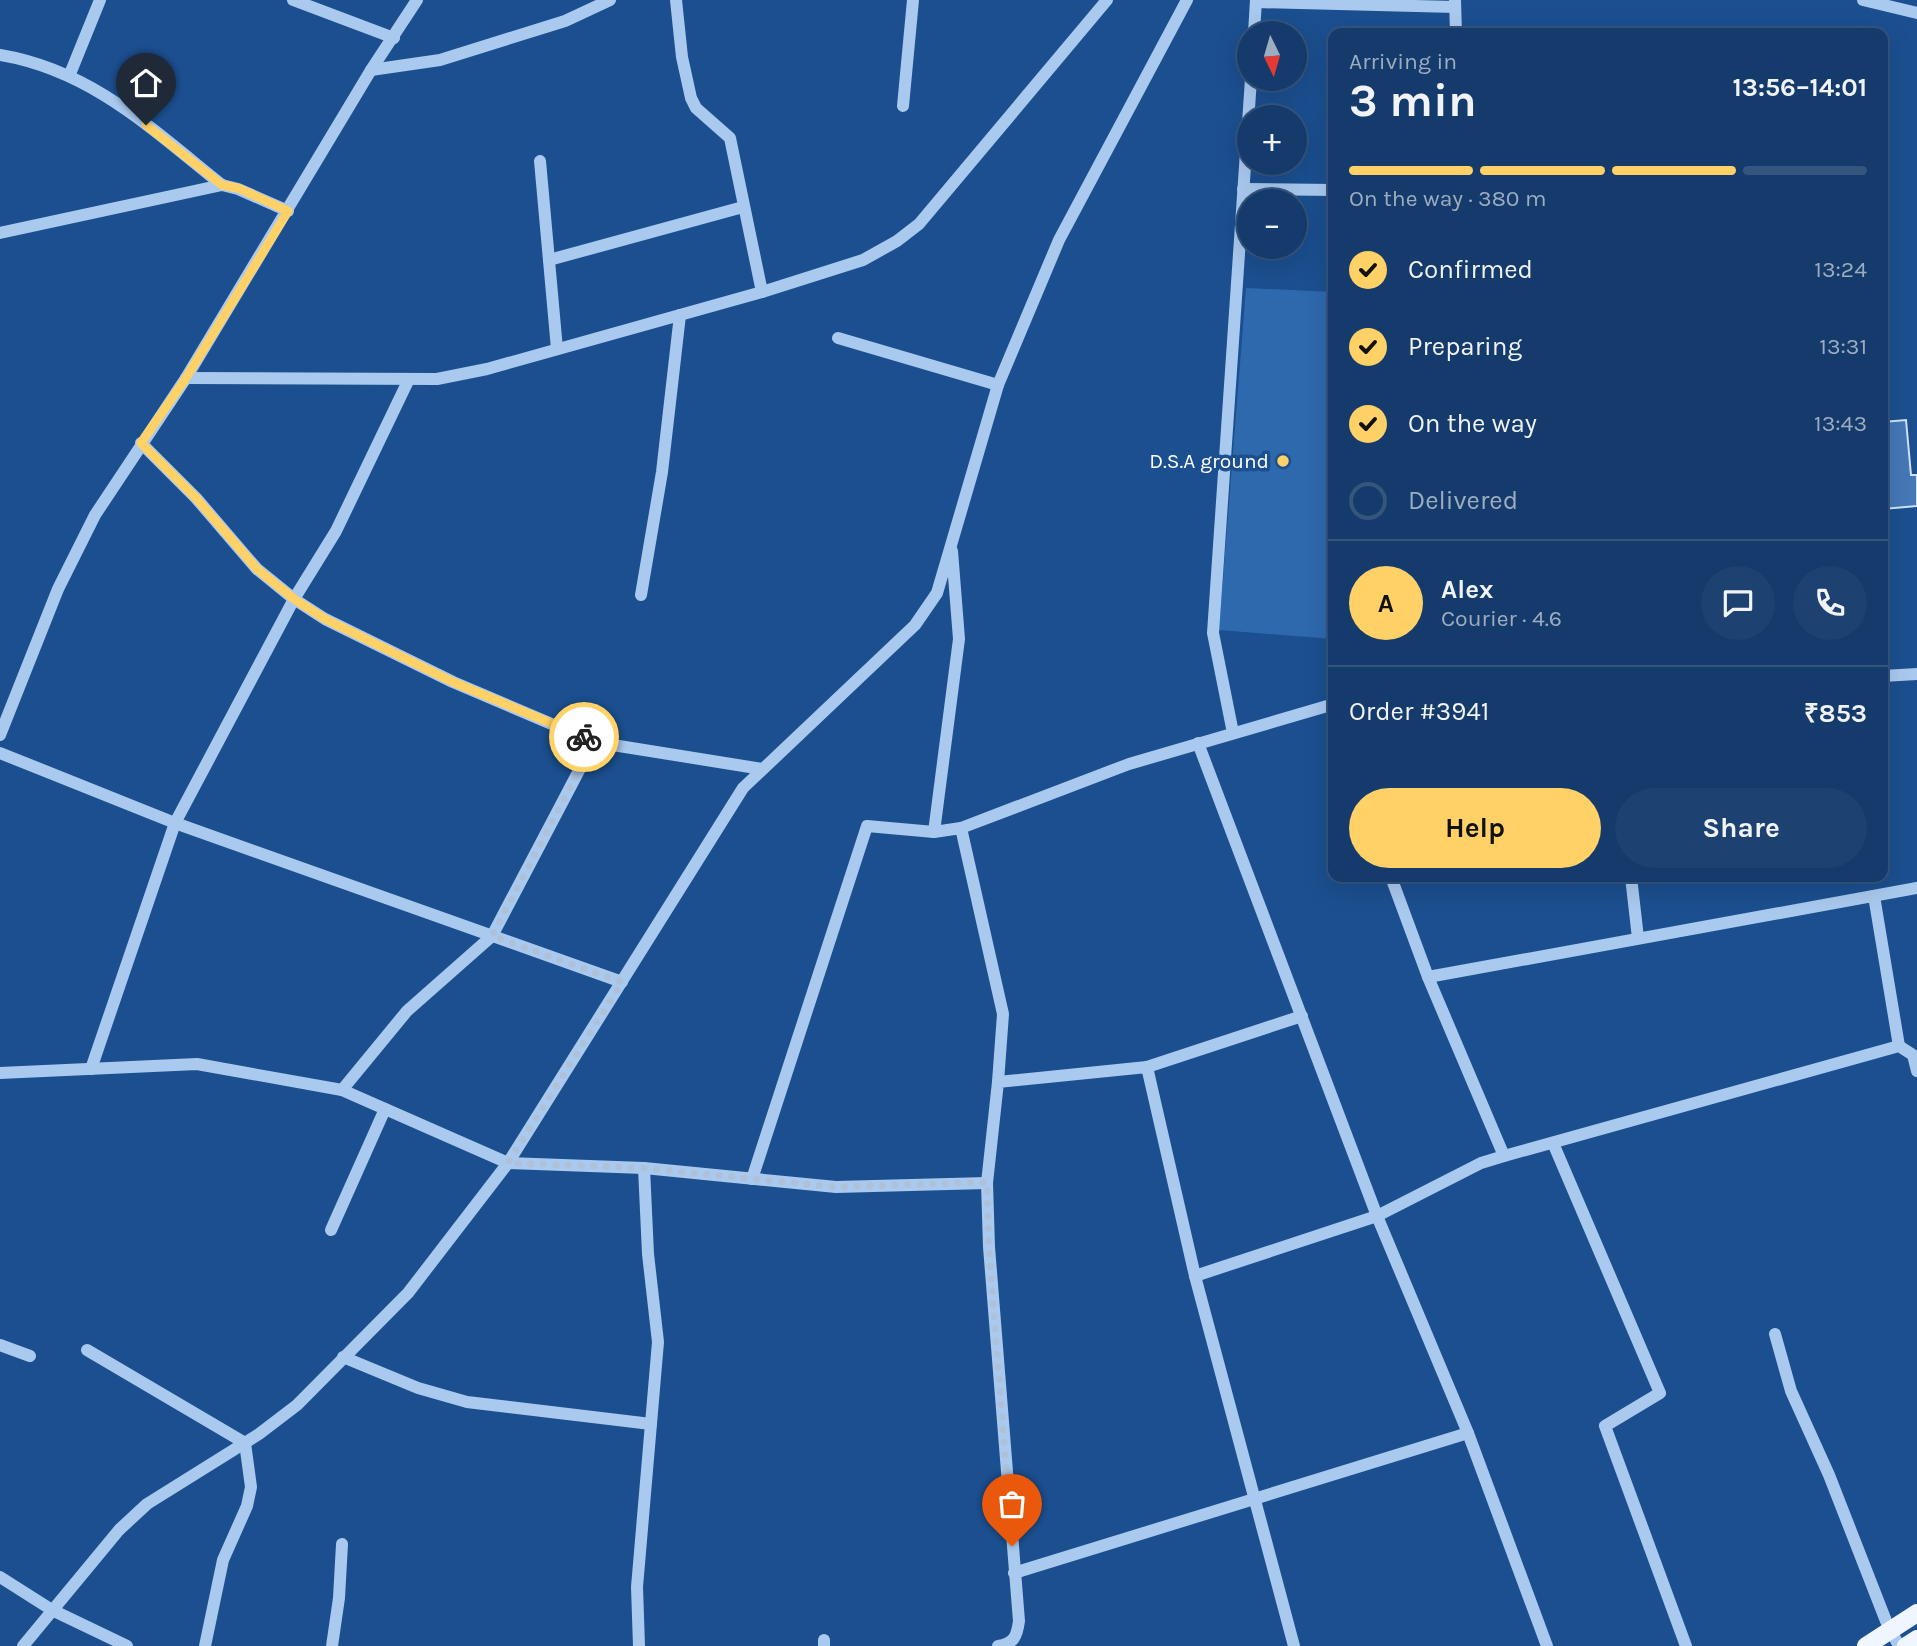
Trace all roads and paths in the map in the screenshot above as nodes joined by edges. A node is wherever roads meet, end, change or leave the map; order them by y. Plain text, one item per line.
1 (100, 0) edge
2 (293, 0) edge
3 (418, 0) edge
4 (610, 0) edge
5 (676, 0) edge
6 (913, 0) edge
7 (1107, 0) edge
8 (1187, 0) edge
9 (1863, 0) edge
10 (1256, 1) edge
11 (1455, 3) edge
12 (1917, 13) edge
13 (1255, 21) edge
14 (1456, 28) edge
15 (394, 38) junction
16 (0, 55) edge
17 (371, 69) junction
18 (70, 75) junction
19 (1250, 91) edge
20 (904, 106) dead end
21 (540, 161) dead end
22 (222, 185) junction
23 (1243, 189) edge
24 (1307, 190) edge
25 (1328, 190) edge
26 (743, 207) junction
27 (288, 211) junction
28 (0, 233) edge
29 (1238, 259) edge
30 (549, 260) junction
31 (762, 292) junction
32 (680, 315) junction
33 (838, 338) dead end
34 (557, 349) junction
35 (186, 378) junction
36 (409, 379) junction
37 (998, 385) junction
38 (141, 443) junction
39 (951, 545) junction
40 (641, 595) dead end
41 (294, 599) junction
42 (1917, 674) edge
43 (1888, 676) edge
44 (1328, 709) edge
45 (3, 714) edge
46 (1233, 733) junction
47 (0, 735) edge
48 (594, 742) junction
49 (1198, 743) junction
50 (0, 753) edge
51 (762, 769) junction
52 (174, 822) junction
53 (961, 828) junction
54 (934, 832) junction
55 (1393, 882) edge
56 (1632, 882) edge
57 (1917, 888) edge
58 (1874, 896) junction
59 (492, 936) junction
60 (1638, 939) junction
61 (1428, 977) junction
62 (622, 982) junction
63 (1302, 1016) junction
64 (1899, 1046) junction
65 (1147, 1068) junction
66 (91, 1069) junction
67 (1917, 1071) edge
68 (0, 1073) edge
69 (998, 1082) junction
70 (342, 1090) junction
71 (385, 1109) junction
72 (1553, 1143) junction
73 (1504, 1156) junction
74 (508, 1163) junction
75 (644, 1168) junction
76 (752, 1179) junction
77 (987, 1182) junction
78 (1377, 1216) junction
79 (331, 1230) dead end
80 (1195, 1276) junction
81 (1775, 1334) dead end
82 (0, 1345) edge
83 (87, 1350) dead end
84 (30, 1356) dead end
85 (342, 1357) junction
86 (651, 1424) junction
87 (1468, 1433) junction
88 (245, 1443) junction
89 (1253, 1500) junction
90 (342, 1544) dead end
91 (1014, 1573) junction
92 (0, 1577) edge
93 (52, 1610) junction
94 (1917, 1613) edge
95 (1895, 1638) edge
96 (1917, 1639) edge
97 (23, 1646) edge
98 (127, 1646) edge
99 (205, 1646) edge
100 (332, 1646) edge
101 (639, 1646) edge
102 (998, 1646) edge
103 (1294, 1646) edge
104 (1547, 1646) edge
105 (1686, 1646) edge
106 (1866, 1646) edge
107 (1906, 1646) edge

1 - 18 street
2 - 15 street
3 - 15 street
4 - 17 street
5 - 26 street
6 - 20 street
7 - 31 street
8 - 37 street
9 - 12 street
10 - 11 street
10 - 13 street
11 - 14 street
15 - 17 street
16 - 18 street
17 - 27 street
18 - 22 street
19 - 23 street
21 - 30 street
22 - 27 street
22 - 28 street
24 - 25 street
26 - 30 street
26 - 31 street
27 - 35 street
29 - 46 street
30 - 34 street
31 - 32 street
32 - 34 street
32 - 40 street
33 - 37 street
34 - 36 street
35 - 36 street
35 - 38 street
36 - 41 street
37 - 39 street
38 - 41 street
38 - 45 street
39 - 51 street
39 - 54 street
41 - 48 street
41 - 52 street
42 - 43 street
44 - 46 street
45 - 47 street
46 - 49 street
48 - 51 street
48 - 59 street
49 - 53 street
49 - 63 street
50 - 52 street
51 - 62 street
52 - 59 street
52 - 66 street
53 - 54 street
53 - 69 street
54 - 76 street
55 - 61 street
56 - 60 street
57 - 58 street
58 - 60 street
58 - 64 street
59 - 62 street
59 - 70 street
60 - 61 street
61 - 73 street
62 - 74 street
63 - 65 street
63 - 78 street
64 - 67 street
64 - 72 street
65 - 69 street
65 - 80 street
66 - 68 street
66 - 70 street
69 - 77 street
70 - 71 street
71 - 74 street
71 - 79 street
72 - 73 street
72 - 105 street
73 - 78 street
74 - 75 street
74 - 85 street
75 - 76 street
75 - 86 street
76 - 77 street
77 - 91 street
78 - 80 street
78 - 87 street
80 - 89 street
81 - 95 street
82 - 84 street
83 - 88 street
85 - 86 street
85 - 88 street
86 - 101 street
87 - 89 street
87 - 104 street
88 - 93 street
88 - 99 street
89 - 91 street
89 - 103 street
90 - 100 street
91 - 102 street
92 - 93 street
93 - 97 street
93 - 98 street
94 - 95 main road
95 - 106 main road
96 - 107 main road

